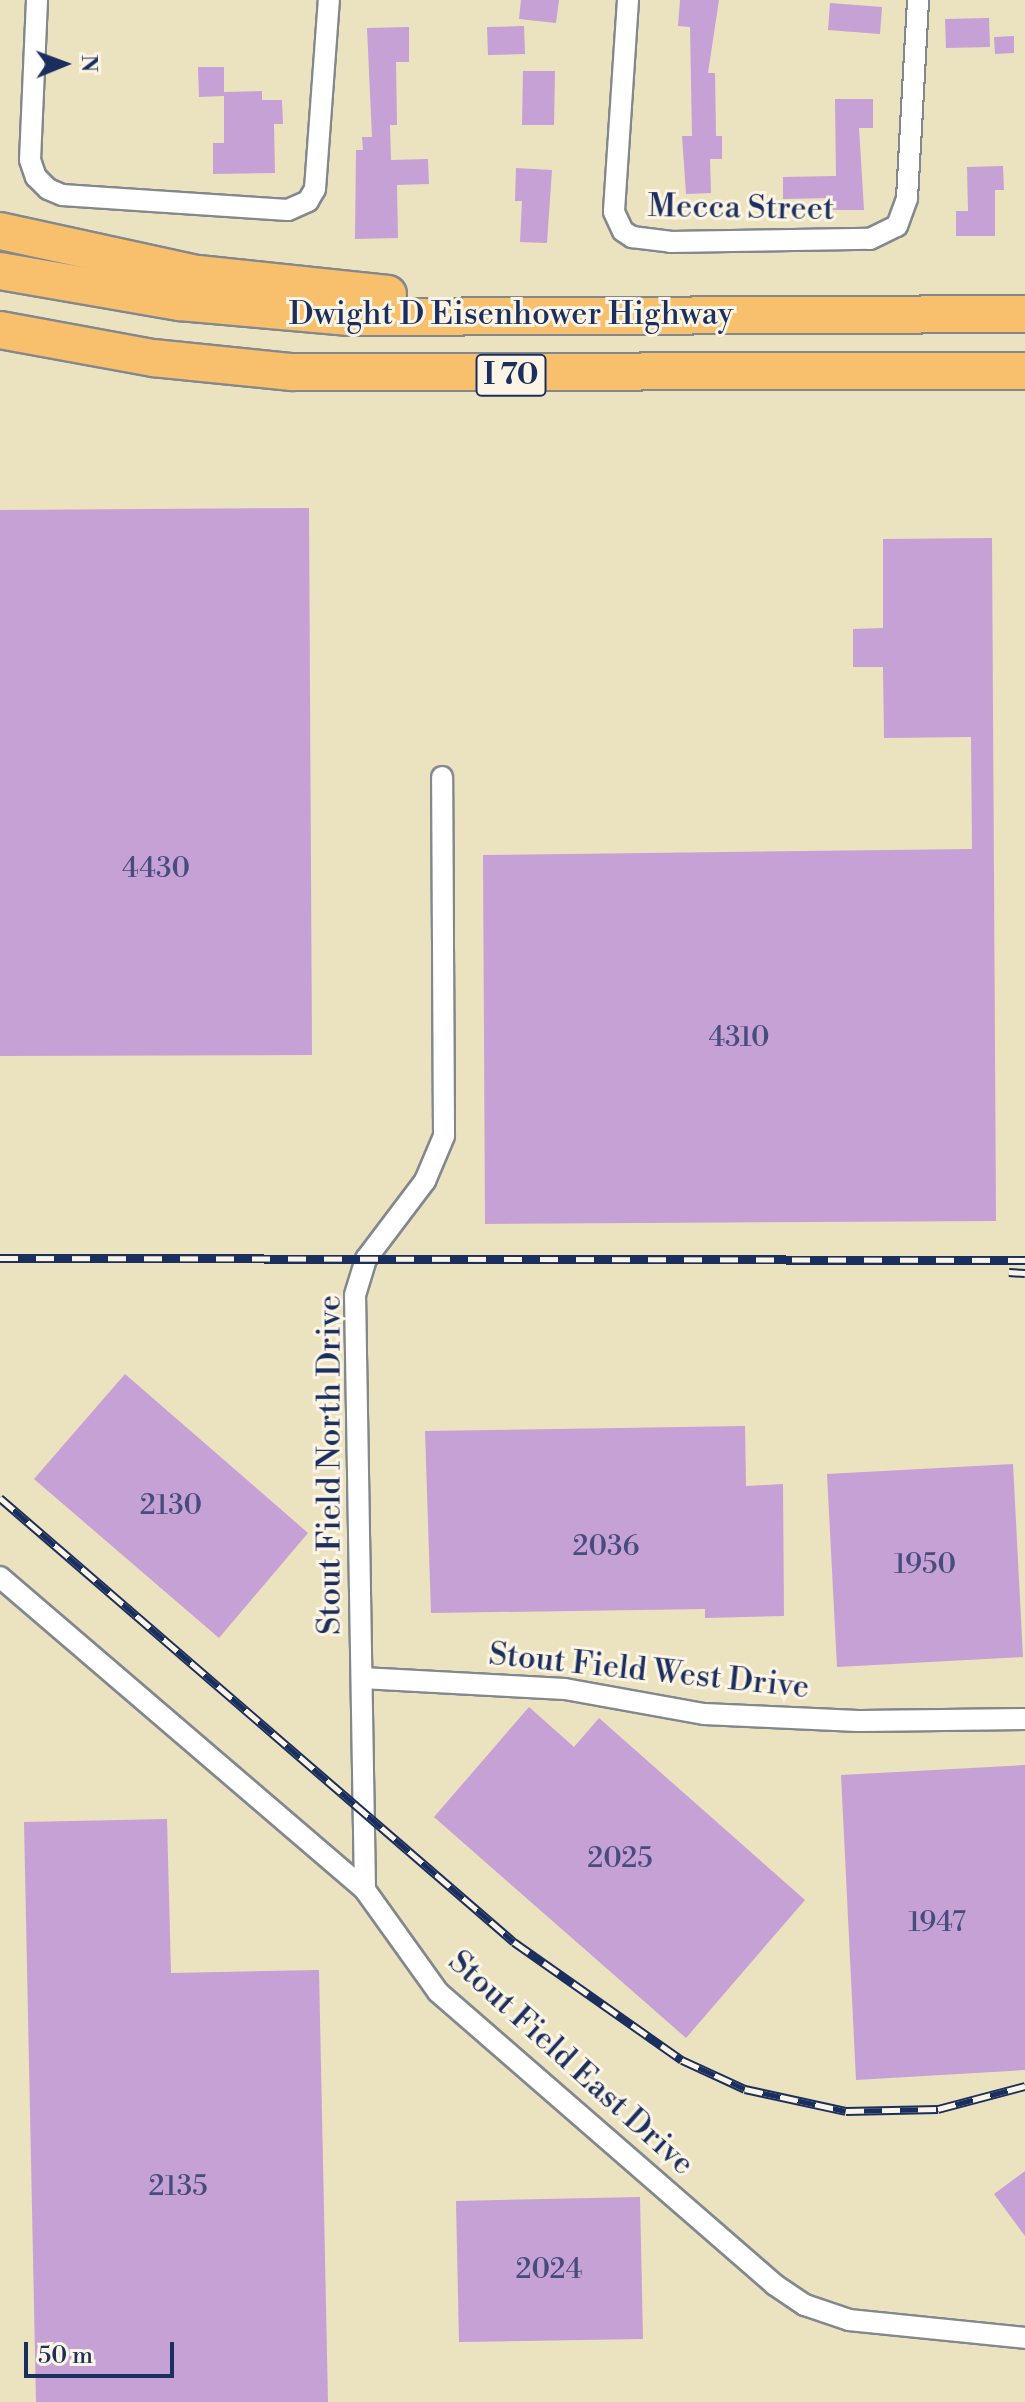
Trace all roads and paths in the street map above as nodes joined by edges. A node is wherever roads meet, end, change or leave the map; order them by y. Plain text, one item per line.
1 (37, 0) edge
2 (329, 0) edge
3 (628, 0) edge
4 (918, 0) edge
5 (0, 231) edge
6 (0, 271) edge
7 (1025, 314) edge
8 (601, 318) junction
9 (0, 330) edge
10 (1025, 371) edge
11 (442, 777) dead end
12 (0, 1577) edge
13 (362, 1678) junction
14 (1025, 1719) edge
15 (365, 1890) junction
16 (1025, 2338) edge

1 - 2 street
3 - 4 street, Mecca Street
5 - 8 highway
6 - 8 highway, Dwight D Eisenhower Highway / I 70
7 - 8 highway, Dwight D Eisenhower Highway / I 70
9 - 10 highway, Dwight D Eisenhower Highway / I 70
11 - 13 street, Stout Field North Drive
12 - 15 street, Stout Field East Drive
13 - 14 street, Stout Field West Drive
13 - 15 street, Stout Field North Drive
15 - 16 street, Stout Field East Drive

